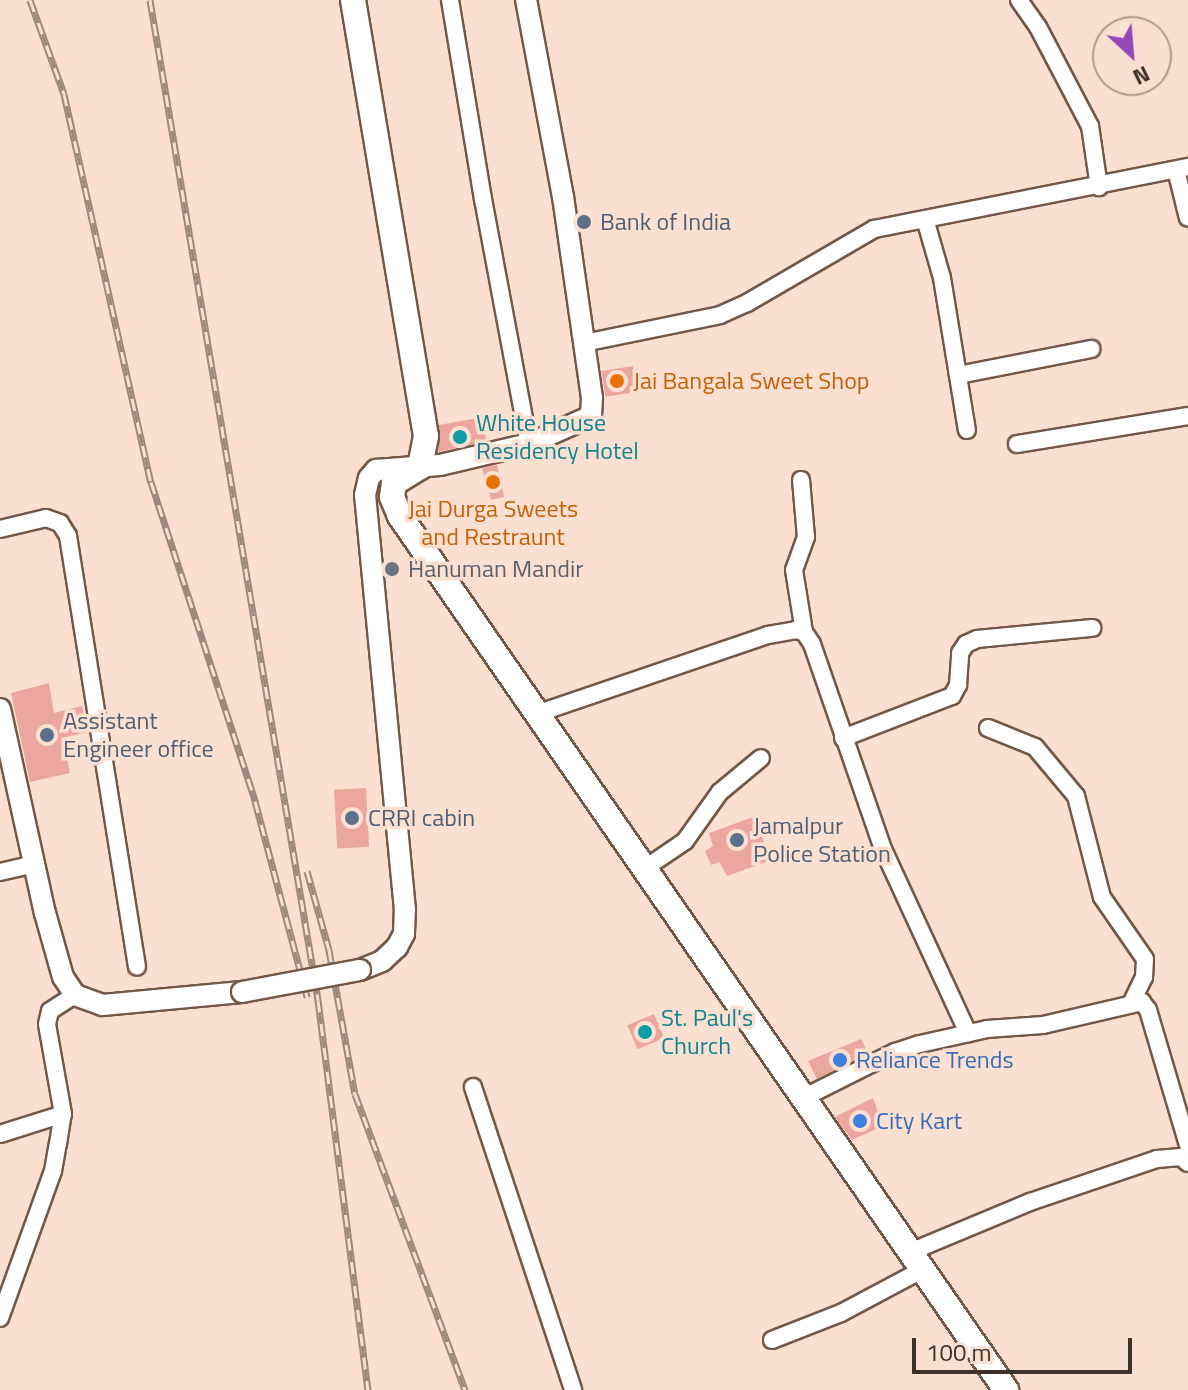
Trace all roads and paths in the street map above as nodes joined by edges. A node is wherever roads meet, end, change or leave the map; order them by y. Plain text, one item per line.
1 (353, 0) edge
2 (450, 0) edge
3 (526, 0) edge
4 (1019, 0) edge
5 (1182, 168) edge
6 (1099, 187) junction
7 (1188, 218) edge
8 (925, 219) junction
9 (584, 343) junction
10 (1091, 349) dead end
11 (958, 375) junction
12 (1188, 416) edge
13 (967, 430) dead end
14 (529, 444) junction
15 (1017, 444) dead end
16 (420, 467) junction
17 (801, 480) dead end
18 (366, 514) junction
19 (400, 516) junction
20 (0, 529) edge
21 (1092, 628) dead end
22 (804, 632) junction
23 (0, 709) edge
24 (536, 714) junction
25 (988, 728) dead end
26 (843, 738) junction
27 (761, 758) dead end
28 (34, 864) junction
29 (644, 869) junction
30 (0, 872) edge
31 (137, 967) dead end
32 (75, 995) junction
33 (1132, 1002) junction
34 (968, 1033) junction
35 (473, 1087) dead end
36 (803, 1098) junction
37 (63, 1114) junction
38 (0, 1134) edge
39 (1188, 1145) edge
40 (1188, 1163) edge
41 (916, 1261) junction
42 (0, 1318) edge
43 (772, 1340) dead end
44 (573, 1390) edge
45 (1006, 1390) edge

1 - 16 main road
2 - 14 street
3 - 9 street
4 - 6 street
5 - 6 street
5 - 7 street
6 - 8 street
8 - 9 street
8 - 11 street
9 - 14 street
10 - 11 street
11 - 13 street
12 - 15 street
14 - 16 street
16 - 18 street
16 - 19 main road
17 - 22 street
18 - 19 street
18 - 32 street, bridge
19 - 24 main road
20 - 31 street
21 - 26 street
22 - 24 street
22 - 26 street
23 - 28 street
24 - 29 main road
25 - 33 street
26 - 34 street
27 - 29 street
28 - 30 street
28 - 32 street
29 - 36 main road
32 - 37 street
33 - 34 street
33 - 39 street
34 - 36 street
35 - 44 street
36 - 41 main road
37 - 38 street
37 - 42 street
40 - 41 street
41 - 43 street
41 - 45 main road

